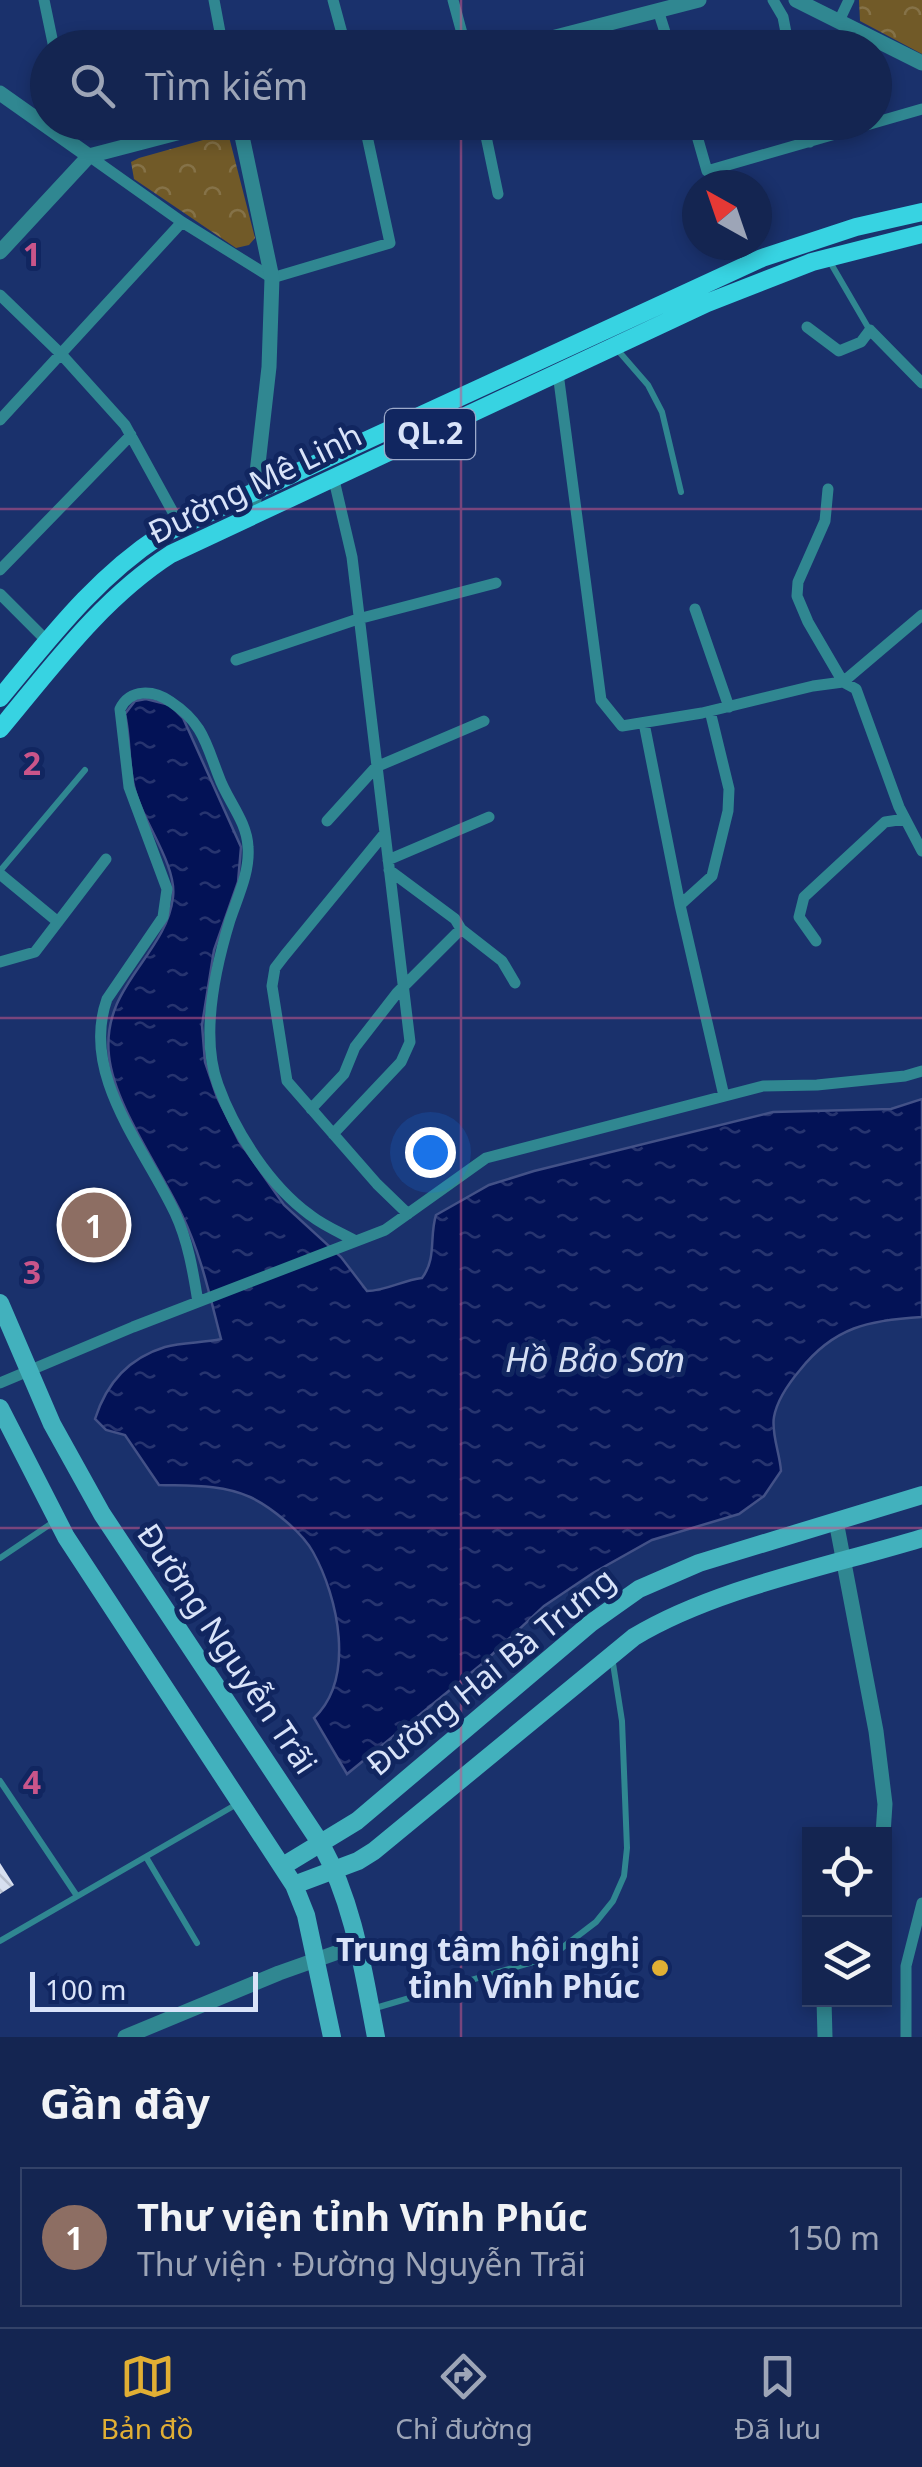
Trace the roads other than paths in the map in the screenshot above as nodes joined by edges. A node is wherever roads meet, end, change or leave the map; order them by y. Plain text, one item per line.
1 (44, 0) edge
2 (214, 0) edge
3 (332, 0) edge
4 (453, 0) edge
5 (698, 0) edge
6 (772, 0) edge
7 (796, 0) edge
8 (849, 0) edge
9 (658, 10) junction
10 (839, 21) junction
11 (50, 30) edge
12 (220, 30) edge
13 (341, 30) edge
14 (461, 30) edge
15 (582, 30) edge
16 (664, 30) edge
17 (785, 30) edge
18 (857, 30) edge
19 (892, 48) edge
20 (922, 63) edge
21 (0, 93) edge
22 (922, 109) edge
23 (30, 114) edge
24 (892, 118) edge
25 (68, 140) edge
26 (73, 140) edge
27 (150, 140) edge
28 (242, 140) edge
29 (368, 140) edge
30 (487, 140) edge
31 (698, 140) edge
32 (817, 140) edge
33 (810, 142) joint
34 (74, 144) junction
35 (89, 156) junction
36 (498, 194) dead end
37 (922, 212) edge
38 (182, 222) junction
39 (922, 234) edge
40 (0, 252) edge
41 (827, 257) junction
42 (272, 278) junction
43 (0, 295) edge
44 (807, 327) dead end
45 (870, 330) junction
46 (614, 346) junction
47 (60, 354) junction
48 (558, 373) junction
49 (922, 382) edge
50 (0, 420) edge
51 (131, 435) junction
52 (334, 480) junction
53 (256, 490) junction
54 (828, 490) dead end
55 (681, 492) dead end
56 (252, 517) junction
57 (180, 525) junction
58 (0, 570) edge
59 (496, 583) dead end
60 (0, 594) edge
61 (695, 609) dead end
62 (922, 614) edge
63 (358, 619) junction
64 (47, 641) junction
65 (236, 660) dead end
66 (843, 682) junction
67 (0, 698) edge
68 (729, 707) junction
69 (710, 712) junction
70 (484, 720) dead end
71 (644, 723) junction
72 (0, 729) edge
73 (376, 767) junction
74 (84, 770) dead end
75 (490, 818) dead end
76 (905, 819) junction
77 (327, 820) dead end
78 (384, 833) junction
79 (922, 851) edge
80 (106, 859) dead end
81 (388, 865) junction
82 (0, 872) edge
83 (680, 905) junction
84 (58, 922) junction
85 (462, 929) junction
86 (816, 941) dead end
87 (0, 962) edge
88 (515, 983) dead end
89 (405, 985) junction
90 (922, 1070) edge
91 (724, 1096) junction
92 (312, 1109) junction
93 (333, 1134) junction
94 (408, 1214) junction
95 (352, 1243) junction
96 (201, 1301) junction
97 (0, 1303) edge
98 (28, 1372) junction
99 (0, 1382) edge
100 (0, 1408) edge
101 (922, 1496) edge
102 (56, 1520) junction
103 (836, 1521) junction
104 (922, 1538) edge
105 (0, 1558) edge
106 (846, 1562) junction
107 (612, 1656) junction
108 (0, 1780) edge
109 (240, 1802) junction
110 (883, 1827) edge
111 (321, 1844) junction
112 (146, 1857) junction
113 (283, 1866) junction
114 (336, 1870) junction
115 (294, 1885) junction
116 (77, 1896) junction
117 (922, 1902) edge
118 (920, 1922) edge
119 (0, 1941) edge
120 (196, 1943) dead end
121 (358, 1946) junction
122 (315, 1960) junction
123 (824, 2007) edge
124 (371, 2009) junction
125 (125, 2037) edge
126 (332, 2037) edge
127 (376, 2037) edge
128 (824, 2037) edge
129 (906, 2037) edge

1 - 11 street
2 - 12 street
3 - 13 street
4 - 14 street
5 - 9 street
6 - 17 street
7 - 10 street
8 - 10 street
9 - 15 street
9 - 16 street
10 - 18 street
19 - 20 street
21 - 23 street
22 - 24 street
25 - 34 street
26 - 34 street
27 - 35 street
28 - 42 street
29 - 42 street
30 - 36 street
31 - 33 street
32 - 33 street
34 - 35 street
35 - 38 street
35 - 40 street
37 - 53 main road, Đường Mê Linh / QL.2
38 - 42 street
38 - 47 street
39 - 41 main road, Đường Mê Linh / QL.2
41 - 45 lane
41 - 46 main road, Đường Mê Linh / QL.2
42 - 53 street
43 - 47 street
44 - 45 street
45 - 49 street
46 - 48 main road, Đường Mê Linh / QL.2
46 - 55 lane
47 - 50 street
47 - 51 street
48 - 52 main road, Đường Mê Linh / QL.2
48 - 71 street
51 - 57 street
51 - 58 street
52 - 56 main road, Đường Mê Linh / QL.2
52 - 63 street
53 - 56 street
53 - 57 main road, Đường Mê Linh / QL.2
54 - 66 street
56 - 72 main road, Đường Mê Linh / QL.2
57 - 64 main road, Đường Mê Linh / QL.2
59 - 63 street
60 - 64 street
61 - 68 street
62 - 66 street
63 - 65 street
63 - 73 street
64 - 67 main road, Đường Mê Linh / QL.2
66 - 68 street
66 - 76 street
68 - 69 street
69 - 71 street
69 - 83 street
70 - 73 street
71 - 83 street
73 - 77 street
73 - 78 street
74 - 82 lane
75 - 81 street
76 - 79 street
76 - 86 street
78 - 81 street
78 - 92 street
80 - 84 street
81 - 85 street
81 - 89 street
82 - 84 street
83 - 91 street
84 - 87 street
85 - 88 street
85 - 89 street
89 - 92 street
89 - 93 street
90 - 91 street
91 - 94 street
92 - 93 street
93 - 94 street
94 - 95 street
95 - 96 street
95 - 96 street
96 - 98 street
97 - 98 main road, Đường Nguyễn Trãi
98 - 99 street
98 - 111 main road, Đường Nguyễn Trãi
100 - 102 main road
101 - 103 main road, Đường Hai Bà Trưng
102 - 105 lane
102 - 109 main road
103 - 106 street
103 - 111 main road, Đường Hai Bà Trưng
104 - 106 main road, Đường Hai Bà Trưng
106 - 107 main road, Đường Hai Bà Trưng
106 - 110 street
107 - 114 main road, Đường Hai Bà Trưng
107 - 124 lane
108 - 116 lane
109 - 112 lane
109 - 113 main road
111 - 113 main road, Đường Hai Bà Trưng
111 - 114 main road, Đường Nguyễn Trãi
112 - 116 lane
112 - 120 lane
113 - 115 main road
114 - 115 main road, Đường Hai Bà Trưng
114 - 121 main road, Đường Nguyễn Trãi
115 - 122 main road
116 - 119 lane
117 - 118 street
118 - 129 street
121 - 122 street
121 - 124 main road, Đường Nguyễn Trãi
122 - 125 street
122 - 126 main road
123 - 128 street
124 - 127 main road, Đường Nguyễn Trãi

